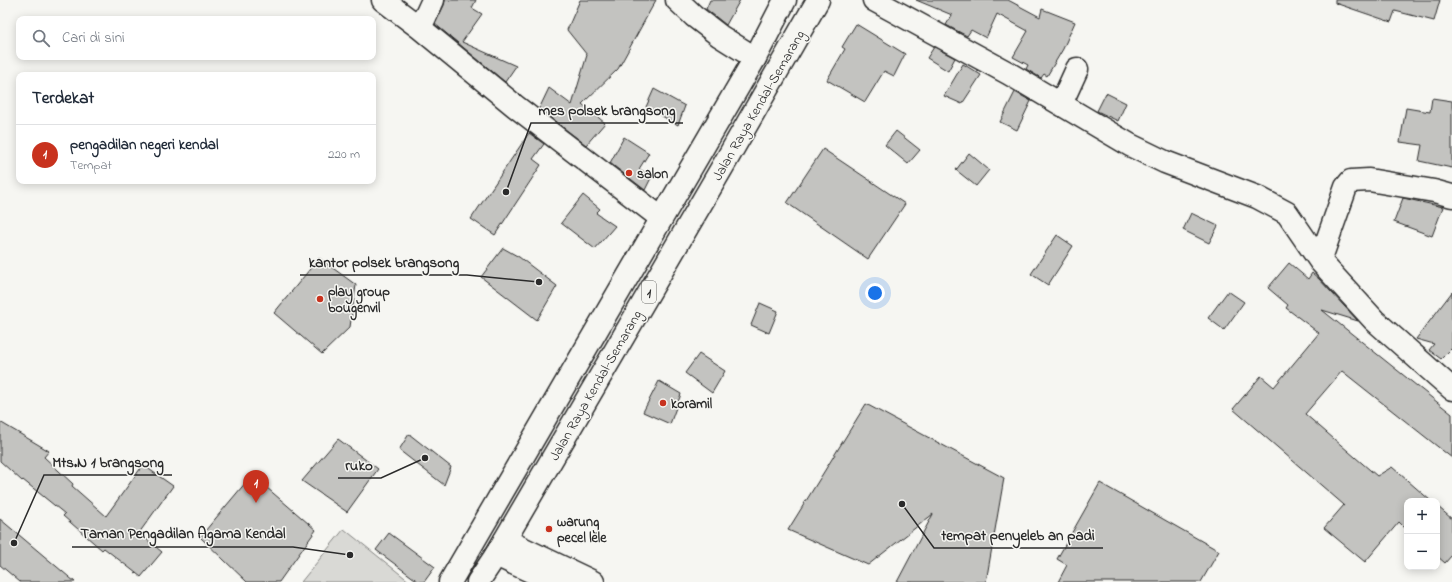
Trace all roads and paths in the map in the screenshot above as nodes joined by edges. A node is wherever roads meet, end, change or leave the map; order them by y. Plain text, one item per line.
1 (383, 0) edge
2 (433, 0) edge
3 (677, 0) edge
4 (785, 0) edge
5 (818, 0) edge
6 (874, 0) edge
7 (420, 28) junction
8 (755, 58) junction
9 (1077, 69) dead end
10 (1060, 104) junction
11 (1452, 196) edge
12 (662, 218) junction
13 (1320, 261) junction
14 (1452, 389) edge
15 (500, 547) junction
16 (450, 582) edge
17 (478, 582) edge
18 (554, 582) edge
19 (593, 582) edge

1 - 7 main road
2 - 7 main road
3 - 8 main road
4 - 8 main road, Jalan Raya Kendal-Semarang / 1
5 - 15 main road, Jalan Raya Kendal-Semarang / 1
6 - 10 main road
7 - 12 main road
8 - 12 main road, Jalan Raya Kendal-Semarang / 1
9 - 10 main road
10 - 13 main road
11 - 13 main road
12 - 16 main road, Jalan Raya Kendal-Semarang / 1
13 - 14 main road
15 - 17 main road, Jalan Raya Kendal-Semarang / 1
15 - 18 main road
15 - 19 main road

